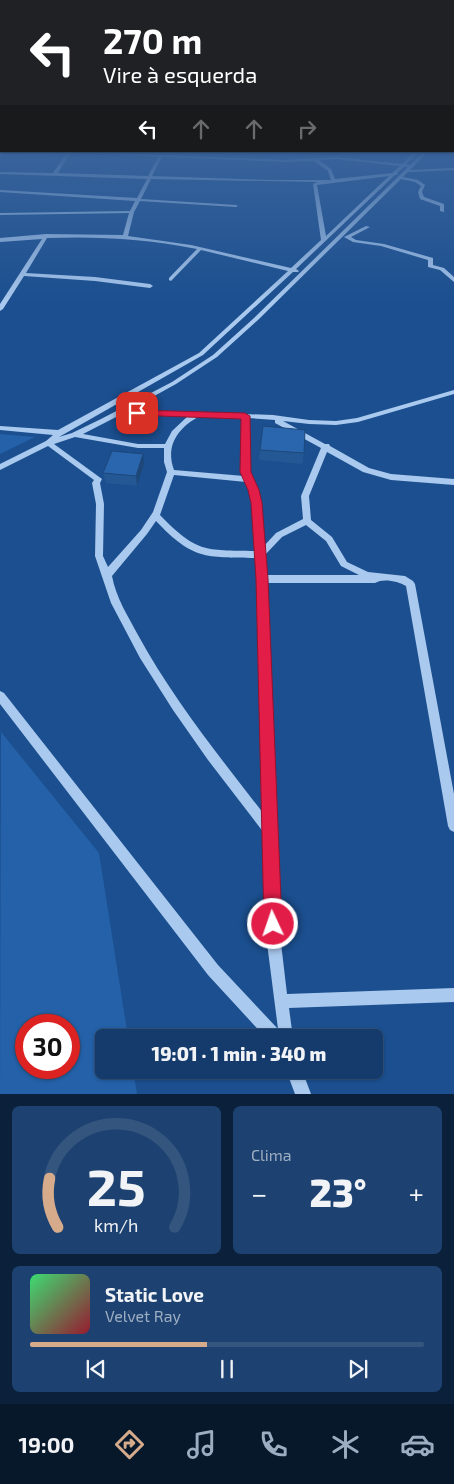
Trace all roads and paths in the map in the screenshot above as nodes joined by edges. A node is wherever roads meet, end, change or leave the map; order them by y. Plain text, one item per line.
1 (139, 201) edge
2 (157, 201) edge
3 (318, 201) edge
4 (366, 201) edge
5 (378, 201) edge
6 (431, 201) edge
7 (236, 206) dead end
8 (442, 211) dead end
9 (132, 212) junction
10 (0, 214) edge
11 (368, 226) dead end
12 (46, 236) junction
13 (125, 237) junction
14 (0, 240) edge
15 (324, 240) junction
16 (200, 249) junction
17 (454, 269) edge
18 (291, 270) junction
19 (442, 270) junction
20 (303, 273) junction
21 (22, 274) junction
22 (171, 279) dead end
23 (454, 280) edge
24 (150, 286) dead end
25 (0, 309) edge
26 (454, 392) edge
27 (120, 412) junction
28 (198, 414) junction
29 (245, 416) junction
30 (273, 417) junction
31 (0, 428) edge
32 (59, 433) junction
33 (75, 435) junction
34 (48, 443) junction
35 (168, 446) junction
36 (326, 446) junction
37 (0, 467) edge
38 (171, 472) junction
39 (248, 479) junction
40 (454, 482) edge
41 (156, 516) junction
42 (307, 521) junction
43 (260, 555) junction
44 (107, 576) junction
45 (262, 579) junction
46 (402, 579) junction
47 (0, 696) edge
48 (454, 826) edge
49 (268, 829) junction
50 (454, 995) edge
51 (282, 1001) junction
52 (268, 1029) edge
53 (285, 1029) edge
54 (297, 1079) edge
55 (302, 1094) edge

1 - 9 street
2 - 7 street
3 - 15 street
4 - 15 street
5 - 20 street
6 - 8 street
9 - 10 street
9 - 13 street
11 - 19 street
12 - 13 street
12 - 14 street
12 - 21 street
13 - 16 street
15 - 18 street
16 - 18 street
16 - 22 street
17 - 19 street
18 - 20 street
18 - 32 street
19 - 23 street
20 - 27 street
21 - 24 street
21 - 25 street
26 - 30 street
27 - 28 street
27 - 33 street
28 - 29 street
28 - 35 street
29 - 30 street
29 - 39 street
30 - 36 street
31 - 32 street
32 - 33 street
32 - 34 street
33 - 34 street
33 - 35 street
34 - 37 street
34 - 44 street
35 - 38 street
36 - 40 street
36 - 42 street
38 - 39 street
38 - 41 street
39 - 43 street
41 - 43 street
41 - 44 street
42 - 43 street
42 - 46 street
43 - 45 street
44 - 49 street
45 - 46 street
45 - 49 street
46 - 48 street
47 - 52 street
49 - 51 street
50 - 51 street
51 - 53 street
54 - 55 street

